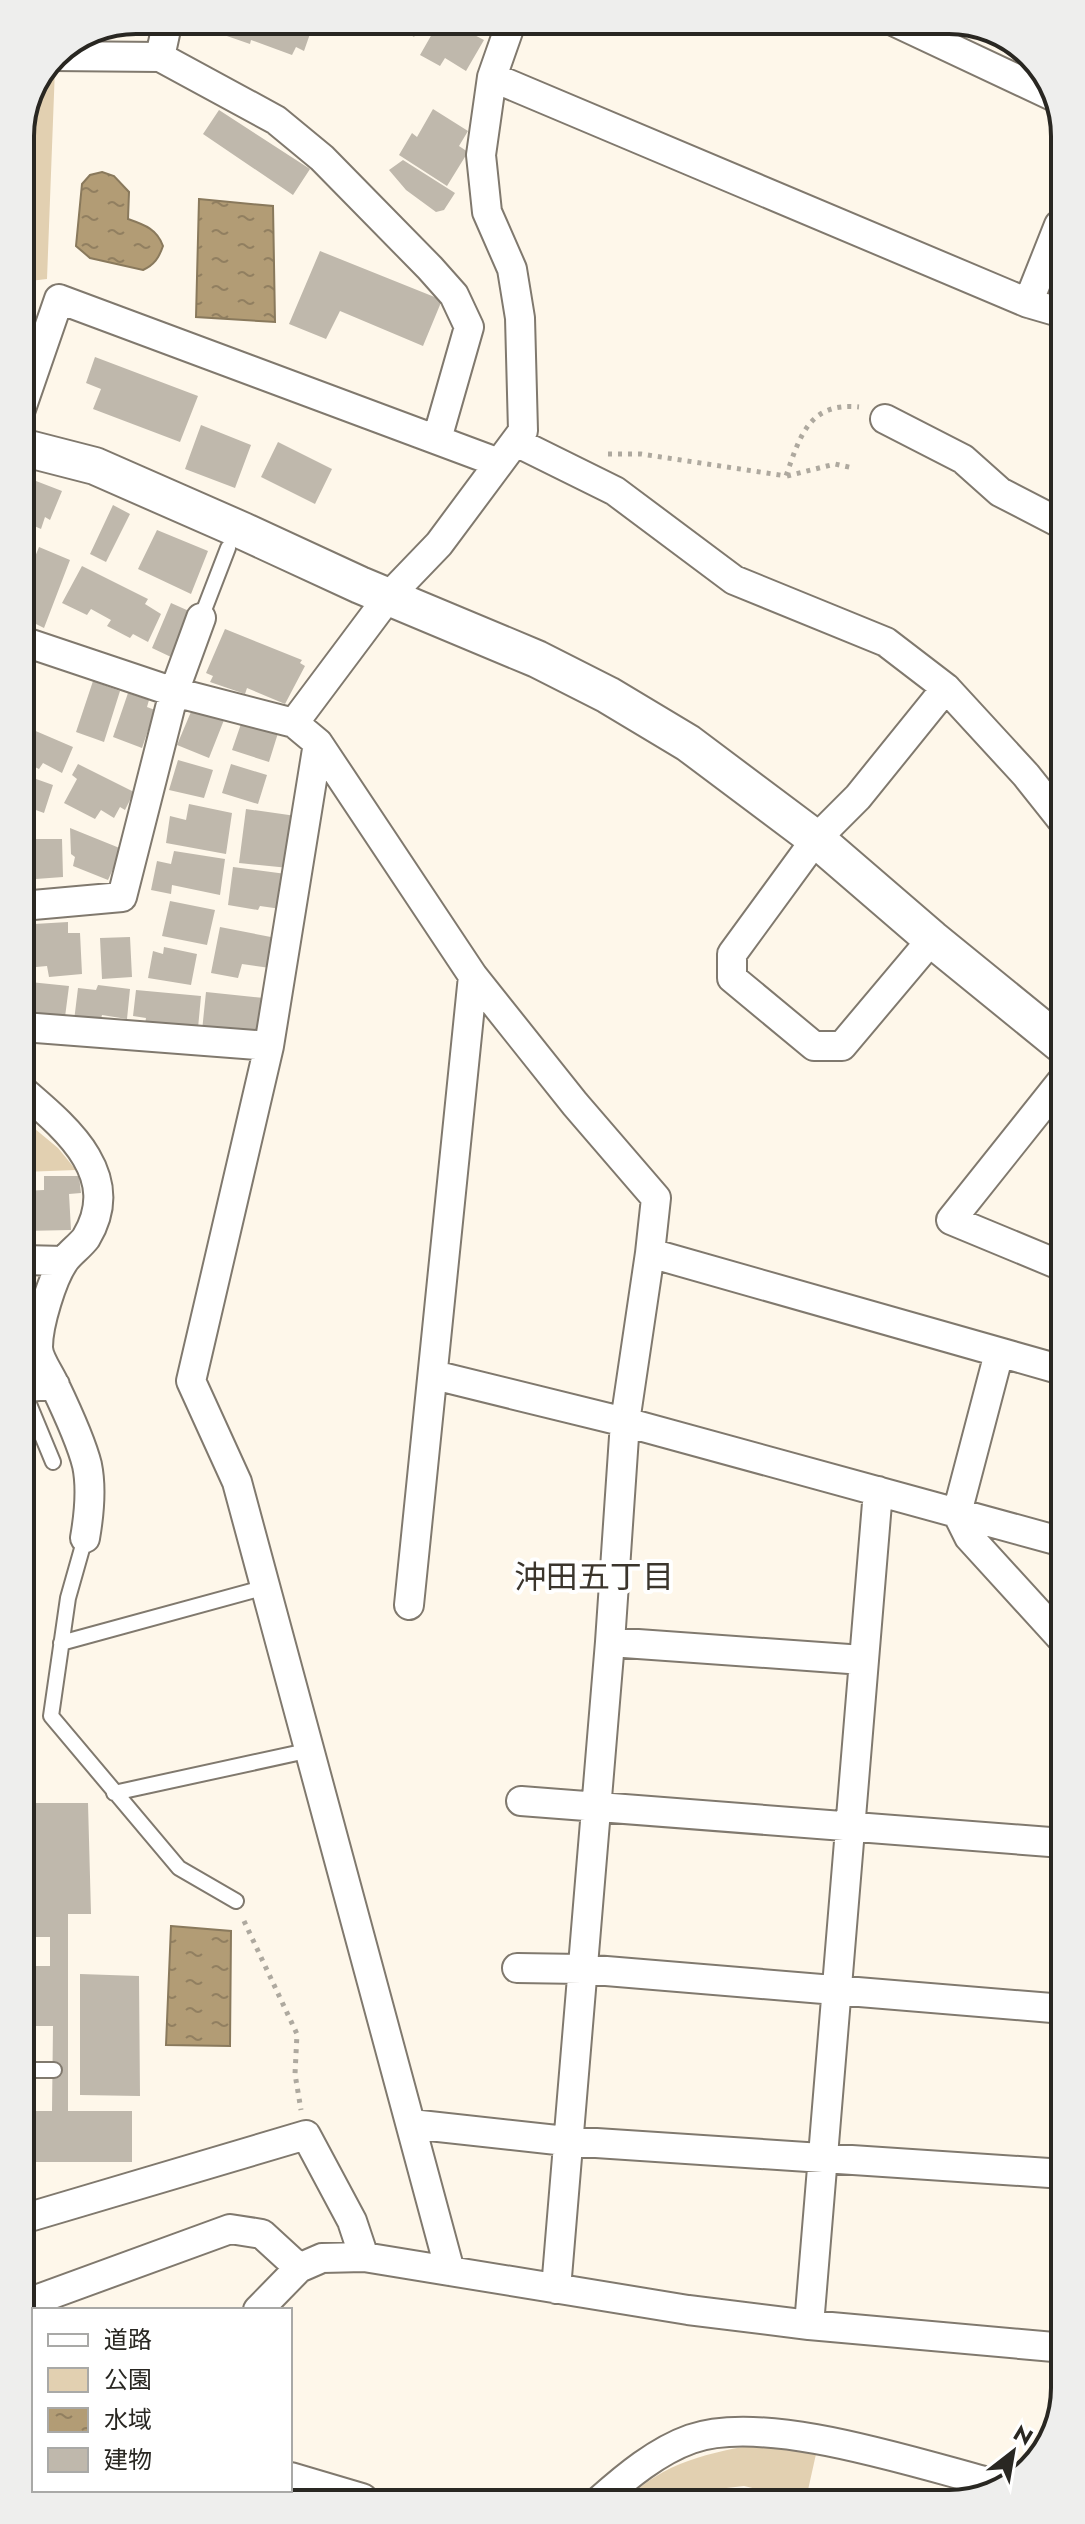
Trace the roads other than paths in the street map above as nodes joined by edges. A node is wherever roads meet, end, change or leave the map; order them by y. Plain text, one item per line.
1 (165, 34) edge
2 (505, 34) edge
3 (921, 34) edge
4 (73, 56) edge
5 (160, 57) junction
6 (492, 77) junction
7 (1041, 90) edge
8 (1051, 245) edge
9 (1028, 303) junction
10 (1051, 310) edge
11 (34, 371) edge
12 (885, 419) road end
13 (437, 439) junction
14 (34, 450) edge
15 (508, 452) junction
16 (1051, 518) edge
17 (228, 548) dead end
18 (389, 596) junction
19 (201, 618) joint
20 (34, 645) edge
21 (946, 688) junction
22 (174, 692) junction
23 (294, 723) junction
24 (318, 743) junction
25 (1051, 806) edge
26 (816, 839) junction
27 (34, 905) edge
28 (932, 939) junction
29 (473, 976) junction
30 (34, 1028) edge
31 (1051, 1036) edge
32 (269, 1046) junction
33 (1051, 1095) edge
34 (34, 1100) edge
35 (650, 1253) junction
36 (34, 1260) edge
37 (64, 1261) junction
38 (1051, 1261) edge
39 (999, 1353) junction
40 (1051, 1367) edge
41 (434, 1375) junction
42 (55, 1385) junction
43 (34, 1388) edge
44 (34, 1415) edge
45 (625, 1422) junction
46 (53, 1462) dead end
47 (878, 1491) junction
48 (957, 1513) junction
49 (85, 1538) joint
50 (1051, 1539) edge
51 (266, 1587) junction
52 (409, 1605) dead end
53 (1051, 1627) edge
54 (610, 1642) junction
55 (61, 1643) junction
56 (863, 1660) junction
57 (311, 1750) junction
58 (114, 1793) junction
59 (521, 1801) dead end
60 (595, 1808) junction
61 (851, 1828) junction
62 (1051, 1842) edge
63 (236, 1901) road end
64 (517, 1968) dead end
65 (582, 1969) junction
66 (838, 1991) junction
67 (1051, 2008) edge
68 (34, 2070) edge
69 (54, 2070) dead end
70 (411, 2124) junction
71 (566, 2141) junction
72 (822, 2157) junction
73 (1051, 2173) edge
74 (34, 2216) edge
75 (364, 2257) junction
76 (299, 2268) junction
77 (450, 2271) junction
78 (556, 2289) junction
79 (34, 2301) edge
80 (260, 2308) edge
81 (809, 2325) junction
82 (1051, 2347) edge
83 (292, 2482) edge
84 (989, 2482) edge
85 (320, 2490) edge
86 (612, 2490) edge

1 - 5 street
2 - 6 street
3 - 7 street
4 - 5 street
5 - 13 street
6 - 9 street
6 - 15 street
8 - 9 street
9 - 10 street
11 - 13 street
12 - 16 street
13 - 15 street
14 - 18 street
15 - 18 street
15 - 21 street
17 - 19 lane
18 - 23 street
18 - 26 street
19 - 22 street
20 - 22 street
21 - 25 street
21 - 26 street
22 - 23 street
22 - 27 street
23 - 24 street
24 - 29 street
24 - 32 street
26 - 28 street
26 - 28 street
28 - 31 street
29 - 35 street
29 - 41 street
30 - 32 street
32 - 51 street
33 - 38 street
34 - 37 street
35 - 39 street
35 - 45 street
36 - 37 street
37 - 42 street
39 - 40 street
39 - 48 street
41 - 45 street
41 - 52 street
42 - 43 street
42 - 49 street
44 - 46 lane
45 - 47 street
45 - 54 street
47 - 48 street
47 - 56 street
48 - 50 street
48 - 53 street
49 - 55 lane
51 - 55 lane
51 - 57 street
54 - 56 street
54 - 60 street
55 - 58 lane
56 - 61 street
57 - 58 lane
57 - 70 street
58 - 63 lane
59 - 60 street
60 - 61 street
60 - 65 street
61 - 62 street
61 - 66 street
64 - 65 street
65 - 66 street
65 - 71 street
66 - 67 street
66 - 72 street
68 - 69 lane
70 - 71 street
70 - 77 street
71 - 72 street
71 - 78 street
72 - 73 street
72 - 81 street
74 - 75 street
75 - 76 street
75 - 77 street
76 - 79 street
76 - 80 street
77 - 78 street
78 - 81 street
81 - 82 street
83 - 85 street
84 - 86 street

